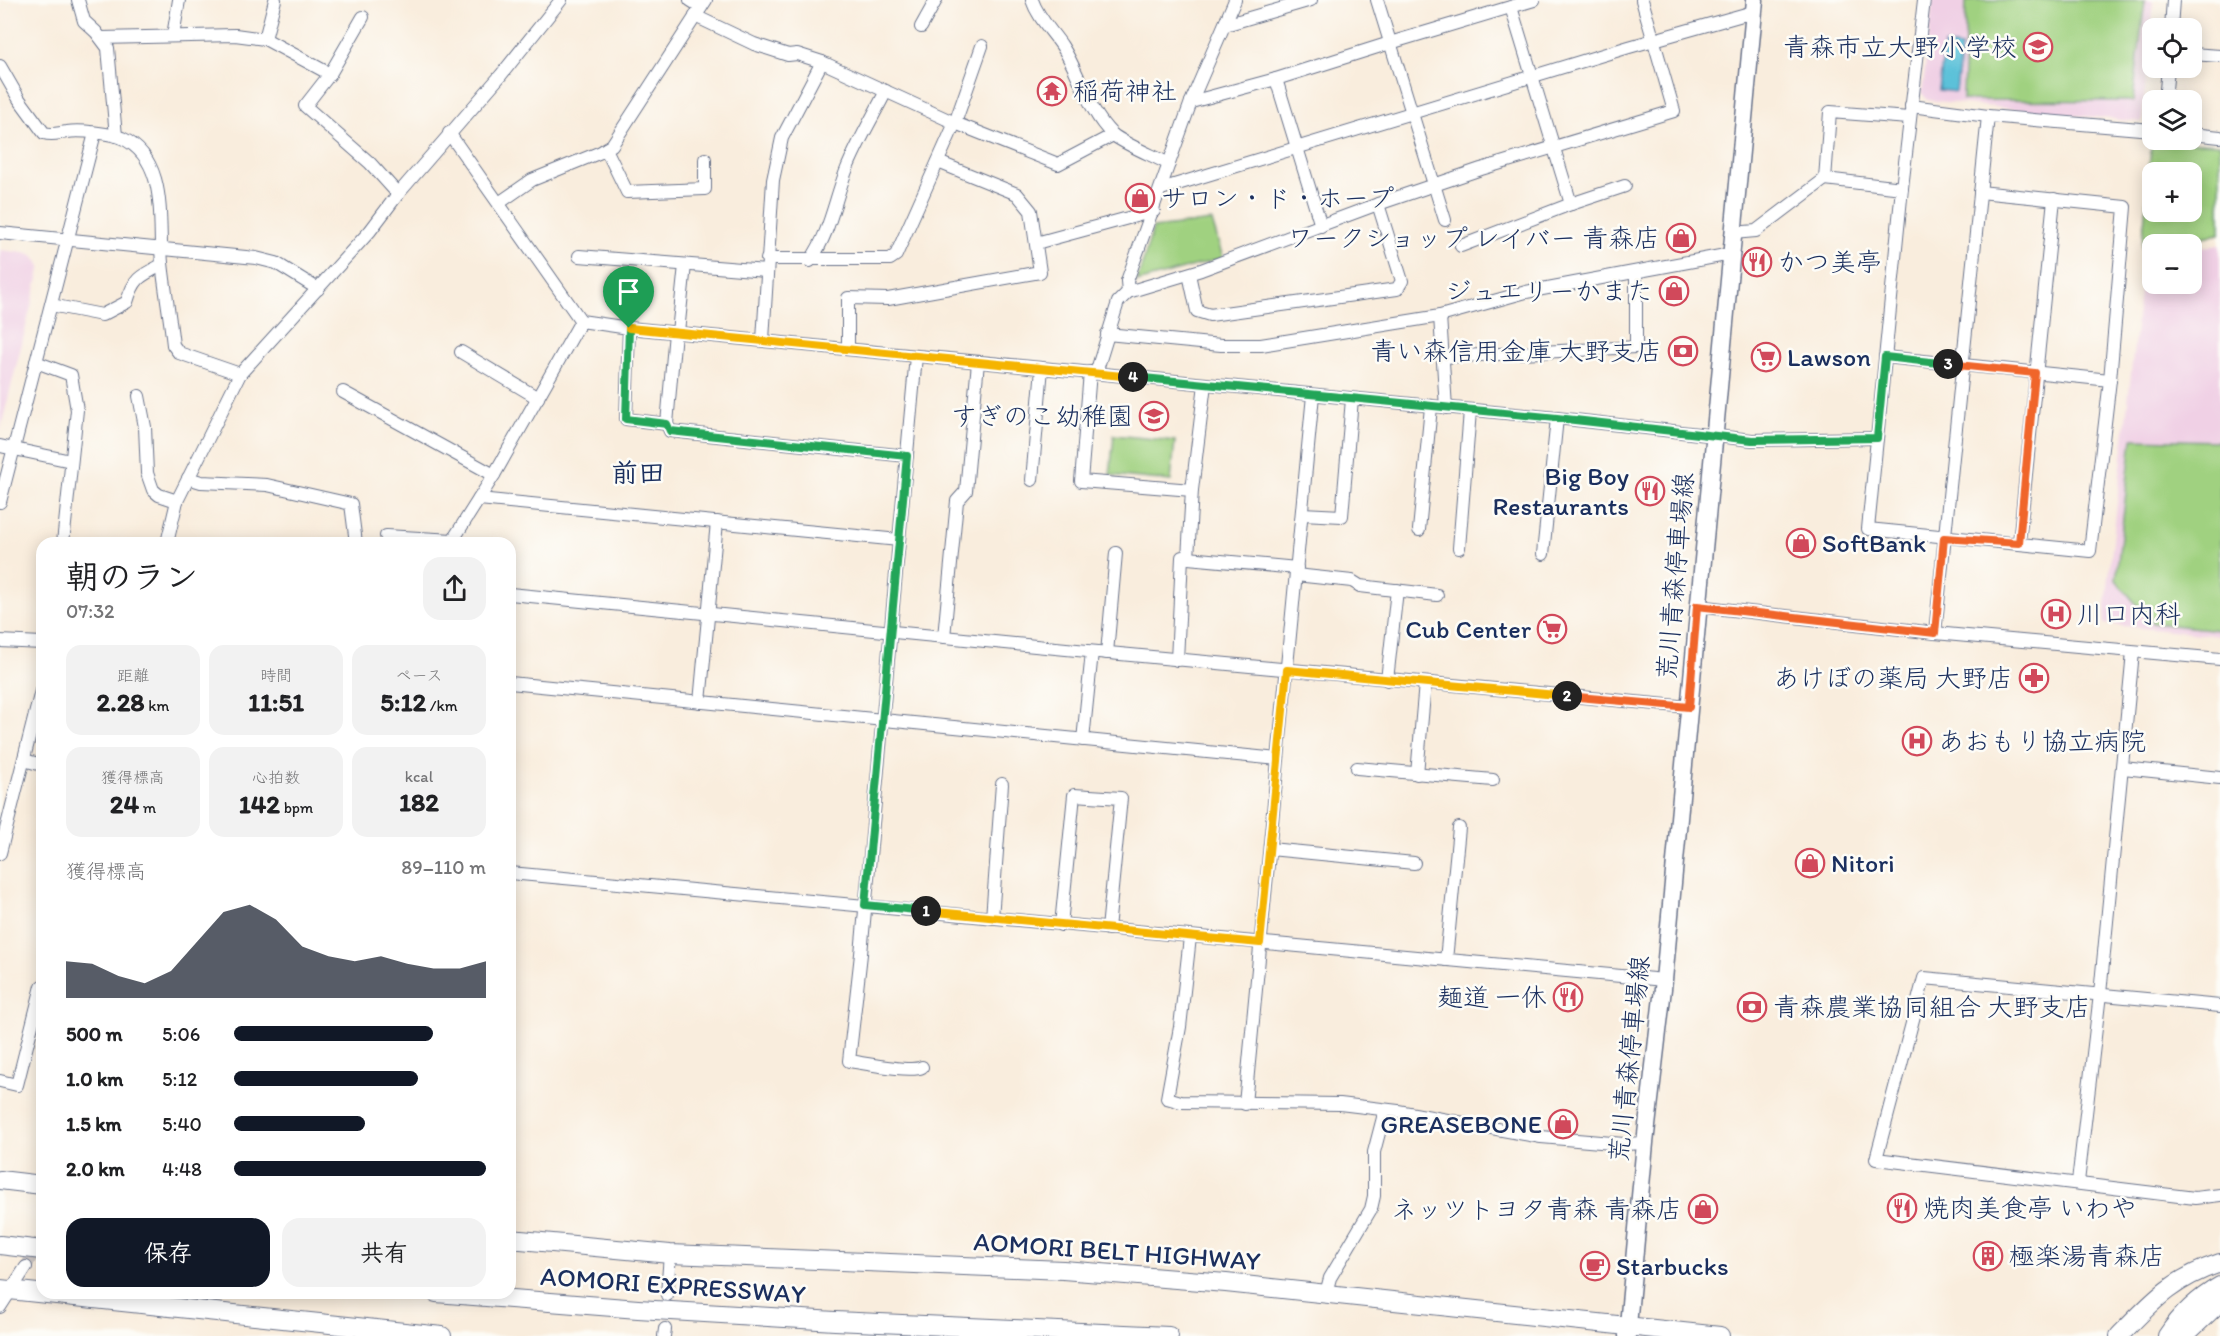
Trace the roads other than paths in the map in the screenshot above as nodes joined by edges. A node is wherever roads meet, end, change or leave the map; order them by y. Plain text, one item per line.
1 (78, 0) edge
2 (179, 0) edge
3 (275, 0) edge
4 (561, 0) edge
5 (690, 0) edge
6 (936, 0) edge
7 (1032, 0) edge
8 (1235, 0) edge
9 (1311, 0) edge
10 (1377, 0) edge
11 (1534, 0) edge
12 (1642, 0) edge
13 (1924, 0) edge
14 (2174, 0) edge
15 (1754, 6) edge
16 (1510, 7) junction
17 (701, 8) edge
18 (363, 17) dead end
19 (2172, 18) edge
20 (1226, 25) junction
21 (921, 27) dead end
22 (173, 36) junction
23 (101, 38) junction
24 (264, 39) junction
25 (1653, 41) junction
26 (1390, 43) junction
27 (982, 46) dead end
28 (2202, 55) edge
29 (2220, 56) edge
30 (822, 62) junction
31 (0, 66) edge
32 (330, 74) junction
33 (1533, 76) junction
34 (1276, 79) junction
35 (886, 91) junction
36 (1191, 102) junction
37 (1412, 112) junction
38 (1910, 112) junction
39 (1988, 116) junction
40 (955, 123) junction
41 (2142, 129) edge
42 (449, 133) junction
43 (95, 134) junction
44 (1113, 135) junction
45 (2202, 135) edge
46 (116, 136) junction
47 (2220, 137) edge
48 (1555, 147) junction
49 (1297, 148) junction
50 (606, 149) junction
51 (705, 159) dead end
52 (938, 162) junction
53 (1169, 164) junction
54 (1825, 179) junction
55 (1434, 185) junction
56 (1625, 186) dead end
57 (1902, 188) junction
58 (1161, 189) junction
59 (1980, 192) junction
60 (398, 194) junction
61 (2054, 199) junction
62 (499, 203) junction
63 (1378, 204) junction
64 (1571, 204) junction
65 (1154, 211) junction
66 (1445, 220) dead end
67 (1321, 226) junction
68 (0, 233) edge
69 (1733, 233) junction
70 (67, 240) junction
71 (1036, 243) junction
72 (1461, 246) dead end
73 (161, 248) junction
74 (1731, 254) junction
75 (579, 256) dead end
76 (810, 261) junction
77 (162, 265) junction
78 (685, 265) junction
79 (767, 265) junction
80 (1636, 272) junction
81 (1189, 274) junction
82 (318, 289) junction
83 (1128, 292) junction
84 (51, 305) junction
85 (1440, 316) junction
86 (581, 321) junction
87 (629, 328) junction
88 (677, 332) junction
89 (1107, 334) junction
90 (763, 340) junction
91 (848, 349) junction
92 (461, 352) dead end
93 (916, 356) junction
94 (1444, 357) junction
95 (1885, 357) junction
96 (36, 362) junction
97 (978, 362) junction
98 (1962, 365) junction
99 (1042, 368) junction
100 (1094, 373) junction
101 (2035, 373) junction
102 (240, 374) junction
103 (2110, 380) junction
104 (1205, 384) junction
105 (343, 392) dead end
106 (1313, 395) junction
107 (139, 396) dead end
108 (538, 398) junction
109 (1352, 399) junction
110 (1431, 407) junction
111 (1446, 408) junction
112 (1470, 411) junction
113 (1557, 418) junction
114 (667, 424) junction
115 (1713, 436) junction
116 (1877, 438) junction
117 (0, 446) edge
118 (14, 448) junction
119 (907, 456) junction
120 (71, 462) junction
121 (494, 475) junction
122 (188, 478) junction
123 (1032, 480) dead end
124 (1192, 490) junction
125 (479, 499) junction
126 (177, 501) junction
127 (0, 502) edge
128 (1302, 514) junction
129 (717, 522) junction
130 (1419, 530) dead end
131 (386, 536) dead end
132 (64, 537) edge
133 (168, 537) edge
134 (355, 537) edge
135 (399, 537) edge
136 (455, 537) edge
137 (1944, 538) junction
138 (899, 540) junction
139 (2019, 543) junction
140 (1459, 548) dead end
141 (1116, 553) dead end
142 (1543, 554) dead end
143 (1188, 558) junction
144 (1297, 572) junction
145 (1397, 590) junction
146 (516, 595) edge
147 (1437, 595) dead end
148 (1697, 606) junction
149 (709, 613) junction
150 (891, 632) junction
151 (1935, 633) junction
152 (944, 637) junction
153 (0, 641) edge
154 (36, 642) edge
155 (1092, 652) junction
156 (2133, 652) junction
157 (1107, 653) junction
158 (2220, 659) edge
159 (1177, 660) junction
160 (1287, 670) junction
161 (1387, 680) junction
162 (1425, 683) junction
163 (516, 684) edge
164 (700, 702) junction
165 (1689, 707) junction
166 (36, 711) edge
167 (882, 721) junction
168 (1083, 740) junction
169 (1278, 759) junction
170 (24, 760) junction
171 (36, 763) edge
172 (1357, 768) dead end
173 (2123, 768) junction
174 (1417, 774) junction
175 (2220, 778) edge
176 (1493, 780) dead end
177 (1002, 784) dead end
178 (1459, 828) dead end
179 (1270, 849) junction
180 (0, 853) edge
181 (1414, 863) dead end
182 (516, 874) edge
183 (865, 905) junction
184 (992, 918) junction
185 (1061, 925) junction
186 (1108, 929) junction
187 (1190, 937) junction
188 (1260, 943) junction
189 (1446, 960) junction
190 (1664, 980) junction
191 (2100, 994) junction
192 (2220, 1006) edge
193 (36, 1030) edge
194 (922, 1067) dead end
195 (0, 1081) edge
196 (1245, 1104) junction
197 (1385, 1110) junction
198 (1644, 1143) junction
199 (0, 1180) edge
200 (2078, 1182) junction
201 (36, 1184) edge
202 (2220, 1196) edge
203 (516, 1240) edge
204 (0, 1245) edge
205 (36, 1249) edge
206 (670, 1254) junction
207 (2220, 1263) edge
208 (26, 1267) tunnel mouth
209 (2220, 1287) edge
210 (6, 1289) edge
211 (36, 1292) edge
212 (1326, 1293) junction
213 (667, 1295) dead end
214 (99, 1299) edge
215 (512, 1299) edge
216 (2220, 1302) edge
217 (0, 1307) edge
218 (835, 1321) junction
219 (1628, 1331) edge
220 (442, 1336) edge
221 (988, 1336) edge
222 (1169, 1336) edge
223 (1720, 1336) edge
224 (2119, 1336) edge
225 (2167, 1336) edge
226 (2184, 1336) edge

1 - 23 street
2 - 22 street
3 - 24 street
4 - 42 street
5 - 17 street
6 - 21 street
7 - 44 street
8 - 20 street
9 - 20 street
10 - 26 street
11 - 16 street
12 - 25 street
13 - 38 street
14 - 19 street
15 - 25 street
15 - 69 main road, 荒川青森停車場線
16 - 26 street
16 - 33 street
17 - 30 street
17 - 50 street
18 - 32 street
20 - 36 street
22 - 23 street
22 - 24 street
23 - 46 street
24 - 32 street
25 - 33 street
25 - 48 street
26 - 34 street
26 - 37 street
27 - 40 street
28 - 29 street
30 - 35 street
30 - 79 street
31 - 43 street
32 - 60 street
33 - 37 street
33 - 48 street
34 - 36 street
34 - 49 street
35 - 40 street
35 - 76 street
36 - 53 street
37 - 49 street
37 - 55 street
38 - 39 street
38 - 54 street
38 - 57 street
39 - 41 street
39 - 59 street
40 - 44 street
40 - 52 street
42 - 60 street
42 - 62 street
43 - 46 street
43 - 70 street
44 - 53 street
45 - 47 street
46 - 73 street
48 - 55 street
48 - 64 street
49 - 58 street
49 - 67 street
50 - 51 street
50 - 62 street
52 - 71 street
52 - 76 street
53 - 58 street
54 - 57 street
54 - 69 street
55 - 63 street
55 - 66 street
56 - 64 street
57 - 95 street
58 - 65 street
59 - 61 street
59 - 98 street
60 - 82 street
61 - 101 street
61 - 103 street
62 - 86 street
63 - 67 street
63 - 81 street
64 - 72 street
65 - 71 street
65 - 83 street
67 - 81 street
68 - 70 street
69 - 74 main road, 荒川青森停車場線
70 - 73 street
70 - 84 street
71 - 91 street
73 - 77 street
73 - 82 street
74 - 80 street
74 - 115 main road, 荒川青森停車場線
75 - 78 street
76 - 79 street
77 - 84 street
77 - 102 street
78 - 79 street
78 - 88 street
79 - 90 street
80 - 85 street
80 - 94 street
81 - 83 street
82 - 102 street
83 - 89 street
84 - 96 street
85 - 89 street
85 - 94 street
86 - 87 street
86 - 108 street
87 - 88 street
87 - 114 street
88 - 90 street
88 - 114 street
89 - 100 street
90 - 91 street
91 - 93 street
92 - 108 street
93 - 97 street
93 - 119 street
94 - 111 street
95 - 98 street
95 - 116 street
96 - 118 street
96 - 120 street
97 - 99 street
97 - 152 street
98 - 101 street
98 - 137 street
99 - 100 street
99 - 123 street
100 - 104 street
100 - 124 street
101 - 103 street
101 - 139 street
102 - 122 street
103 - 139 street
104 - 106 street
104 - 124 street
105 - 121 street
106 - 109 street
106 - 128 street
107 - 126 street
108 - 121 street
109 - 110 street
109 - 128 street
110 - 111 street
110 - 130 street
111 - 112 street
112 - 113 street
112 - 140 street
113 - 115 street
113 - 142 street
114 - 119 street
115 - 116 street
115 - 148 main road, 荒川青森停車場線
116 - 137 street
117 - 118 street
118 - 120 street
118 - 127 street
119 - 138 street
120 - 132 street
121 - 125 street
122 - 126 street
122 - 134 street
124 - 143 street
125 - 129 street
125 - 136 street
126 - 133 street
128 - 144 street
129 - 138 street
129 - 149 street
131 - 135 street
137 - 139 street
137 - 151 street
138 - 150 street
141 - 157 street
143 - 144 street
143 - 159 street
144 - 145 street
144 - 160 street
145 - 147 street
145 - 161 street
146 - 149 street
148 - 151 street
148 - 165 main road, 荒川青森停車場線
149 - 150 street
149 - 164 street
150 - 152 street
150 - 167 street
151 - 156 street
152 - 155 street
153 - 154 street
155 - 157 street
155 - 168 street
156 - 158 street
156 - 173 street
157 - 159 street
159 - 160 street
160 - 161 street
160 - 169 street
161 - 162 street
162 - 165 street
162 - 174 street
163 - 164 street
164 - 167 street
165 - 190 main road, 荒川青森停車場線
166 - 170 street
167 - 168 street
167 - 183 street
168 - 169 street
169 - 179 street
170 - 171 street
170 - 180 street
172 - 174 street
173 - 175 street
173 - 191 street
174 - 176 street
177 - 184 street
178 - 189 street
179 - 181 street
179 - 188 street
182 - 183 street
183 - 184 street
183 - 194 street
184 - 185 street
185 - 186 street
185 - 186 street
186 - 187 street
187 - 188 street
187 - 196 street
188 - 189 street
188 - 196 street
189 - 190 street
190 - 198 main road, 荒川青森停車場線
191 - 192 street
191 - 200 street
191 - 200 street
193 - 195 street
196 - 197 street
197 - 198 street
197 - 212 street
198 - 219 main road, 荒川青森停車場線
199 - 201 highway
200 - 202 street
203 - 206 highway, AOMORI BELT HIGHWAY
204 - 205 highway
206 - 212 highway, AOMORI BELT HIGHWAY
206 - 213 street
207 - 224 highway
208 - 210 street
209 - 225 highway
210 - 211 highway
210 - 217 street
212 - 219 highway, AOMORI BELT HIGHWAY
214 - 220 highway
215 - 218 highway, AOMORI EXPRESSWAY
216 - 226 highway
218 - 221 highway, AOMORI EXPRESSWAY
218 - 222 highway, AOMORI EXPRESSWAY
219 - 223 highway, AOMORI BELT HIGHWAY

